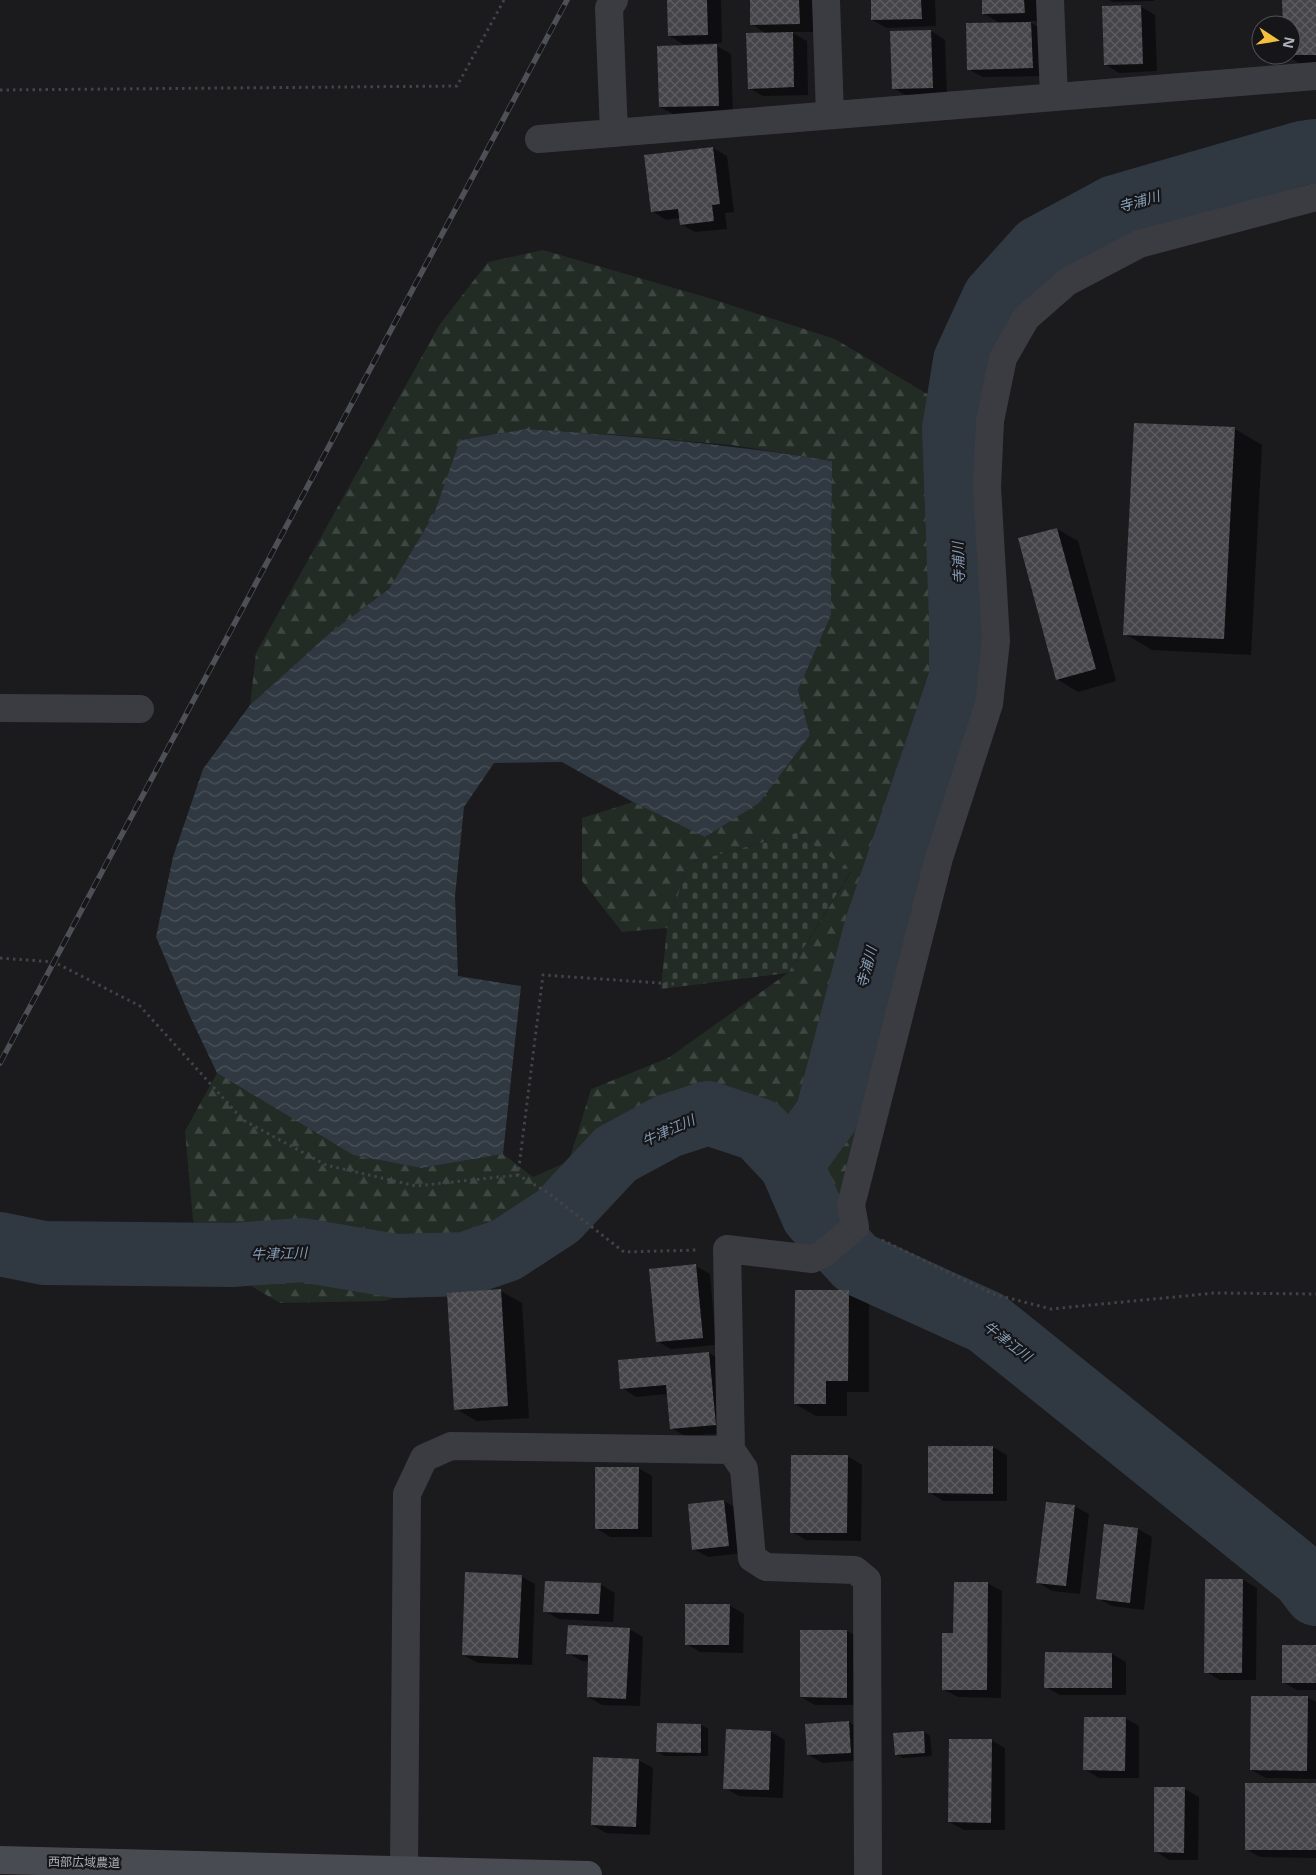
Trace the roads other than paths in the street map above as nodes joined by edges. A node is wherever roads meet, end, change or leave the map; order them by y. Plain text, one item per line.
1 (614, 0) edge
2 (826, 0) edge
3 (1050, 0) edge
4 (1316, 76) edge
5 (1054, 97) junction
6 (830, 115) junction
7 (614, 132) junction
8 (539, 139) dead end
9 (1316, 197) edge
10 (0, 708) edge
11 (140, 709) dead end
12 (731, 1450) junction
13 (0, 1860) edge
14 (404, 1870) junction
15 (483, 1874) edge
16 (588, 1875) edge
17 (868, 1875) edge

1 - 7 street
2 - 6 street
3 - 5 street
4 - 5 street
5 - 6 street
6 - 7 street
7 - 8 street
9 - 12 street
10 - 11 street
12 - 14 street
12 - 17 street
13 - 14 street, 西部広域農道
14 - 15 street, 西部広域農道
15 - 16 street, 西部広域農道

